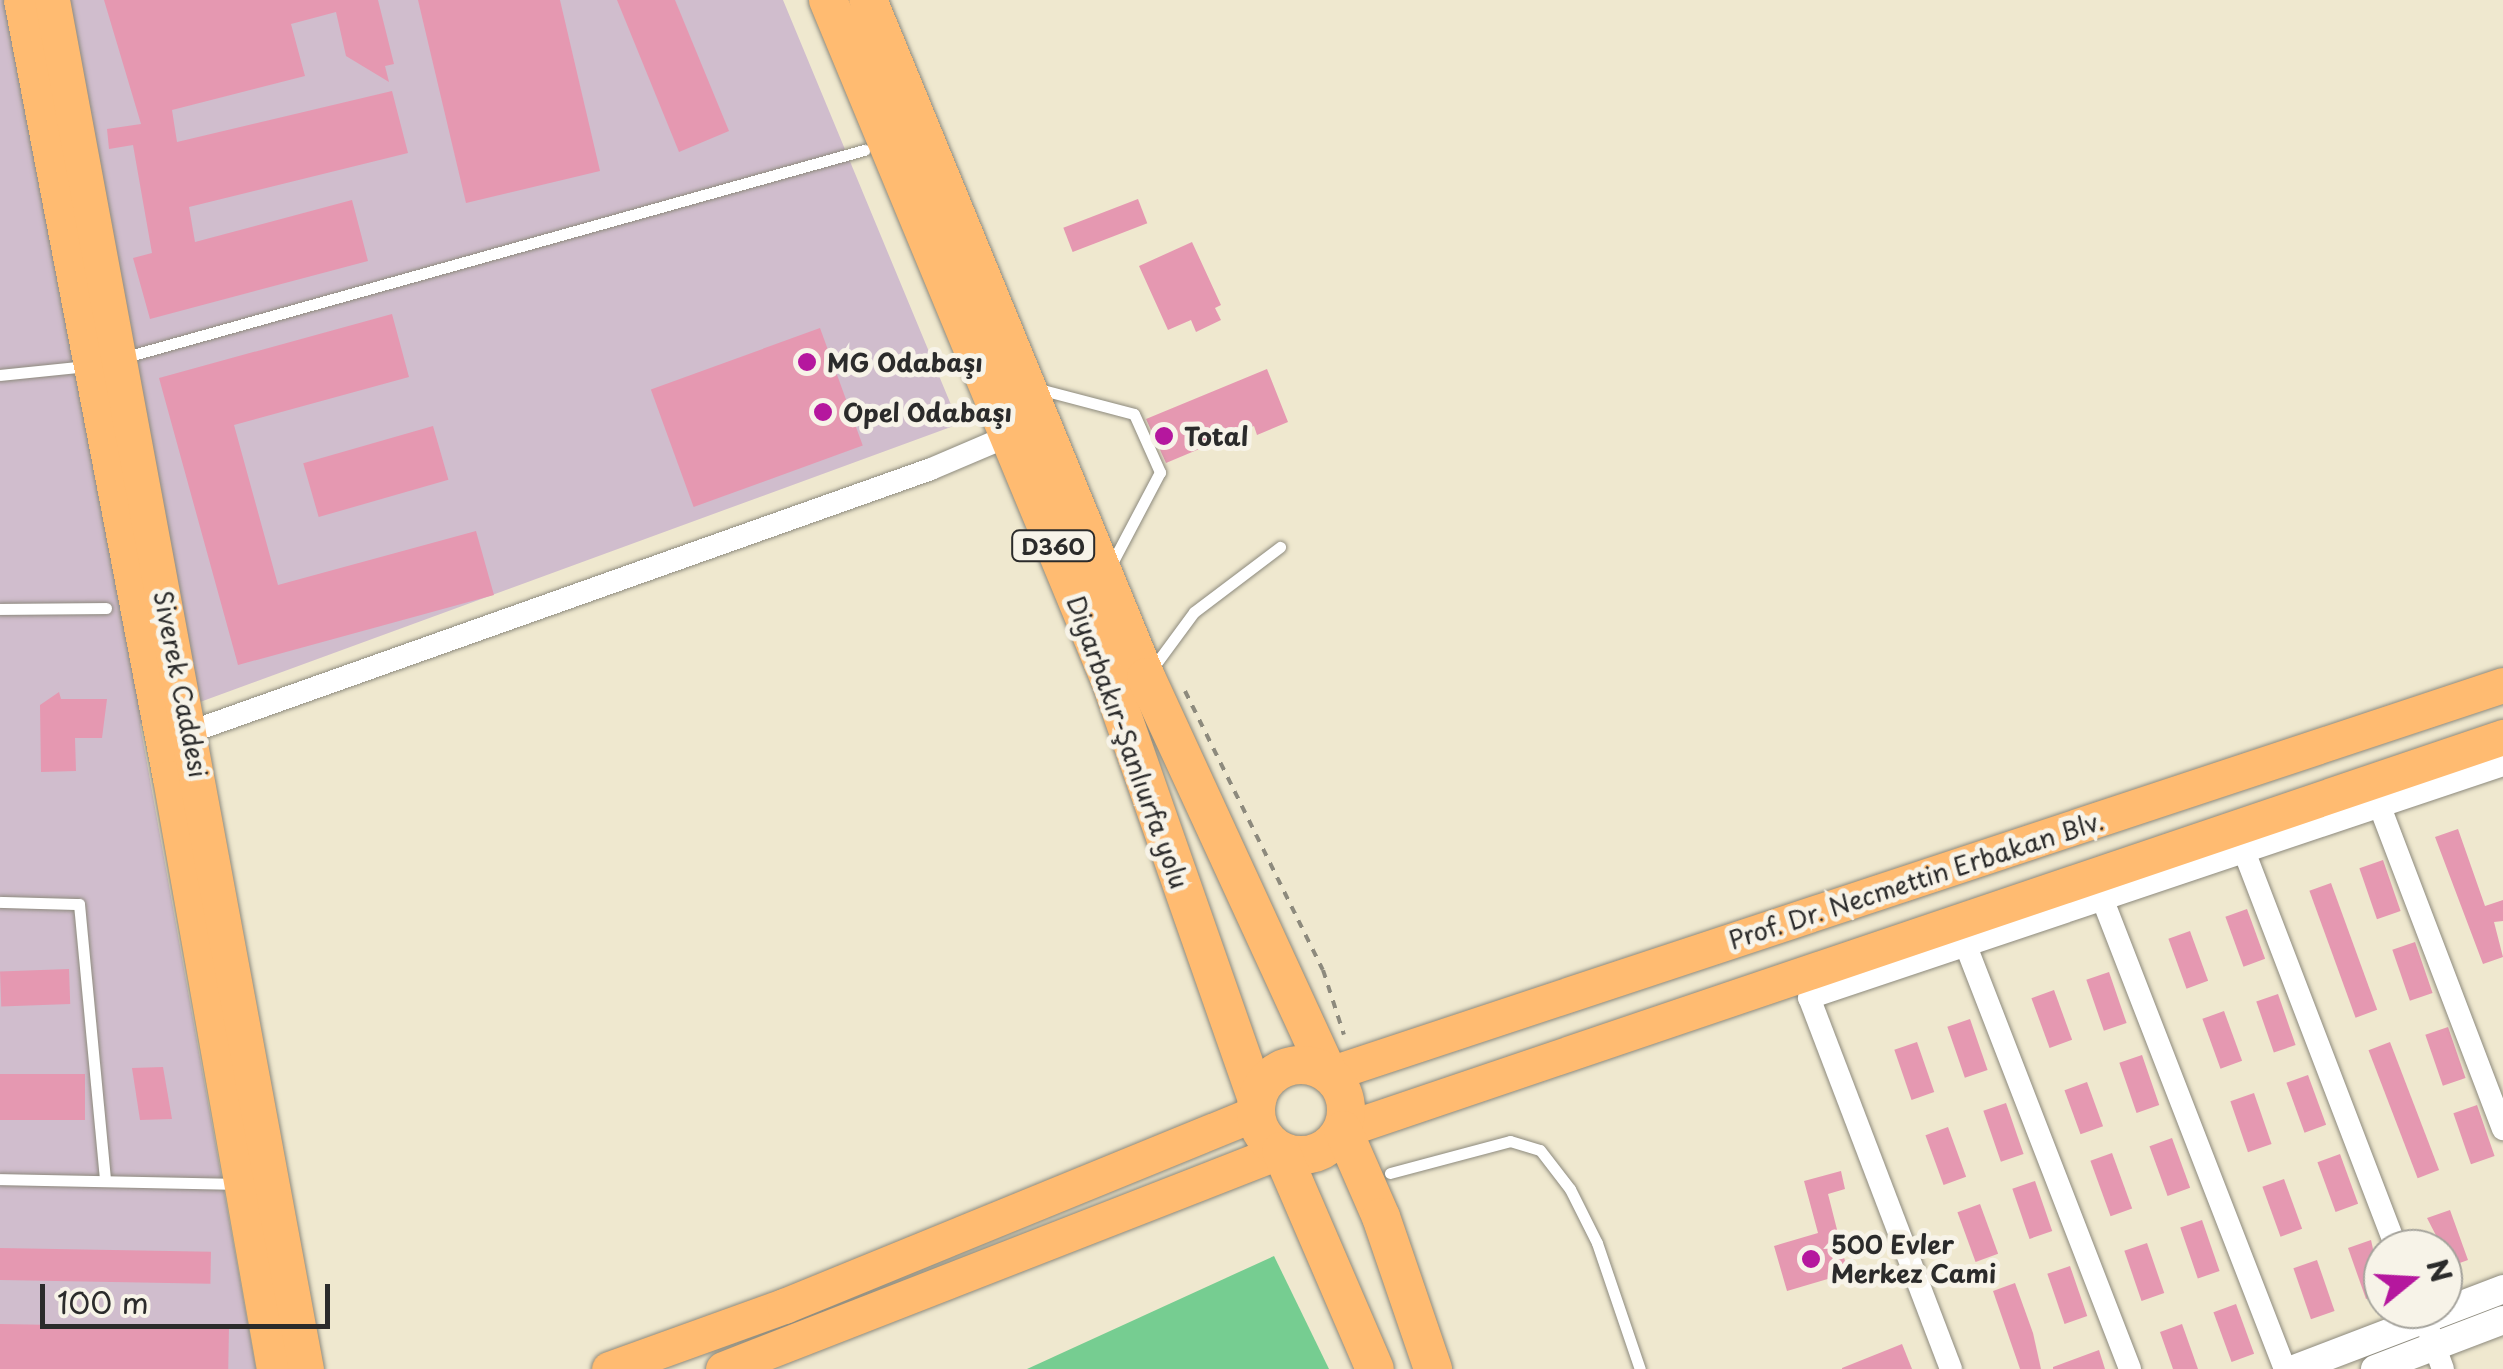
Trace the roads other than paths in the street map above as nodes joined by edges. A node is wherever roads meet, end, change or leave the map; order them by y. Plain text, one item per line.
1 (21, 0) edge
2 (52, 0) edge
3 (802, 0) edge
4 (828, 0) edge
5 (868, 0) edge
6 (896, 0) edge
7 (864, 150) junction
8 (105, 362) junction
9 (0, 376) edge
10 (1022, 376) junction
11 (1006, 437) junction
12 (1280, 547) dead end
13 (1105, 578) junction
14 (106, 608) dead end
15 (0, 609) edge
16 (1155, 665) junction
17 (2503, 685) edge
18 (190, 732) junction
19 (2503, 737) edge
20 (2503, 765) edge
21 (2380, 807) junction
22 (2244, 851) junction
23 (2102, 898) junction
24 (0, 902) edge
25 (1966, 946) junction
26 (1337, 1059) junction
27 (1257, 1106) junction
28 (2503, 1129) edge
29 (1342, 1130) junction
30 (1282, 1151) junction
31 (1390, 1173) dead end
32 (0, 1179) edge
33 (105, 1181) junction
34 (240, 1184) junction
35 (2390, 1229) edge
36 (2503, 1289) edge
37 (2503, 1320) edge
38 (2430, 1336) edge
39 (274, 1369) edge
40 (306, 1369) edge
41 (610, 1369) edge
42 (723, 1369) edge
43 (1374, 1369) edge
44 (1434, 1369) edge
45 (1640, 1369) edge
46 (1951, 1369) edge
47 (2130, 1369) edge
48 (2285, 1369) edge
49 (2294, 1369) edge
50 (2375, 1369) edge

1 - 8 main road, Siverek Caddesi
2 - 8 main road, Siverek Caddesi
3 - 7 highway
4 - 11 highway, Diyarbakır-Şanlıurfa yolu / D360
5 - 10 highway, Diyarbakır-Şanlıurfa yolu / D360
6 - 10 highway
7 - 8 lane
7 - 11 highway
8 - 9 lane
8 - 18 main road, Siverek Caddesi
8 - 34 main road, Siverek Caddesi
10 - 13 highway, Diyarbakır-Şanlıurfa yolu / D360
10 - 13 lane
11 - 18 street
11 - 27 highway, Diyarbakır-Şanlıurfa yolu / D360
12 - 16 lane
13 - 16 highway, Diyarbakır-Şanlıurfa yolu / D360
14 - 15 lane
16 - 26 highway, Diyarbakır-Şanlıurfa yolu / D360
17 - 26 main road, Prof. Dr. Necmettin Erbakan Blv.
18 - 40 main road, Siverek Caddesi
19 - 29 main road, Prof. Dr. Necmettin Erbakan Blv.
20 - 21 street
21 - 22 street
21 - 28 street
22 - 23 street
22 - 35 street
23 - 25 street
23 - 48 street
24 - 33 lane
25 - 46 street
25 - 47 street
26 - 27 highway
26 - 29 highway, D360
27 - 30 highway, D360
27 - 41 main road
29 - 30 highway
29 - 44 highway, D360
30 - 42 main road
30 - 43 highway, D360
31 - 45 lane
32 - 33 lane
33 - 34 lane
34 - 39 main road, Siverek Caddesi
36 - 38 street
37 - 38 street
38 - 49 street
38 - 50 street

